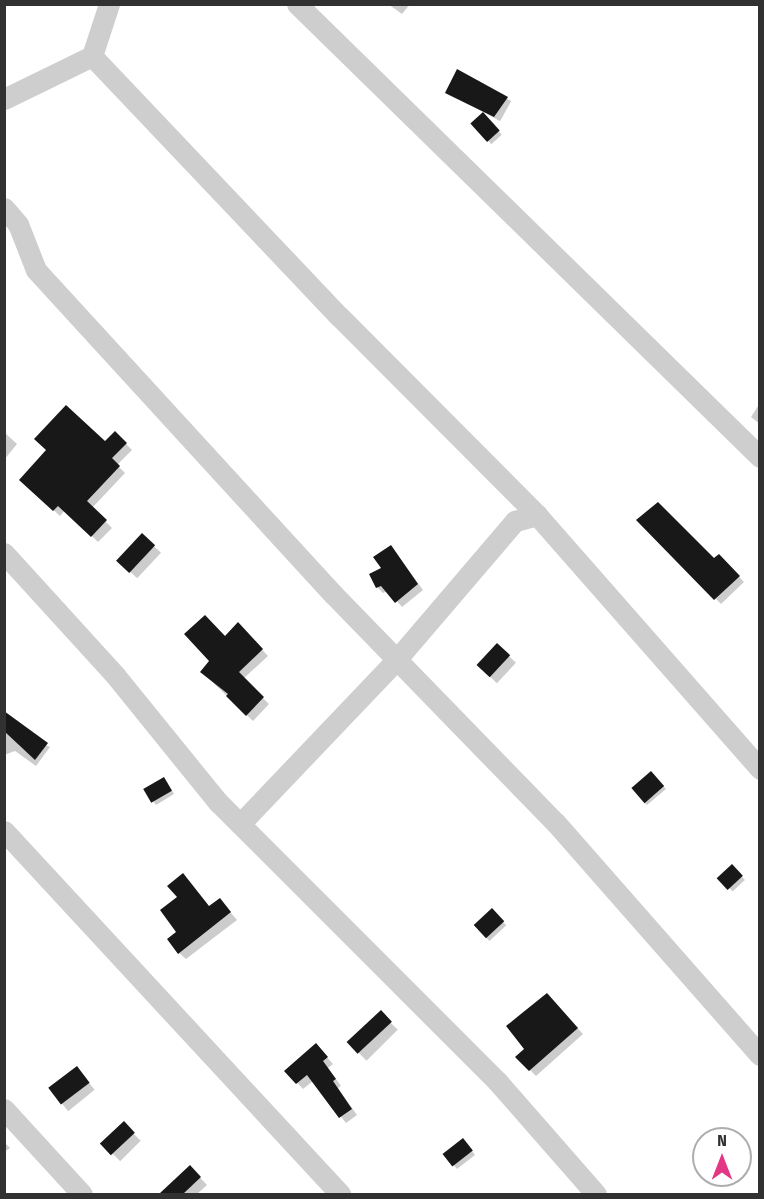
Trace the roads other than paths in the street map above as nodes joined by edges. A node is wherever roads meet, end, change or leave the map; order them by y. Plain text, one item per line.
1 (109, 4) edge
2 (297, 4) edge
3 (92, 56) junction
4 (4, 99) edge
5 (4, 208) edge
6 (759, 457) edge
7 (537, 516) junction
8 (4, 553) edge
9 (397, 659) junction
10 (759, 769) edge
11 (240, 824) junction
12 (4, 831) edge
13 (759, 1055) edge
14 (4, 1109) edge
15 (82, 1194) edge
16 (340, 1194) edge
17 (596, 1194) edge

1 - 3 street
2 - 6 street
3 - 4 street
3 - 7 street
5 - 9 street
7 - 9 street
7 - 10 street
8 - 11 street
9 - 11 street
9 - 13 street
11 - 17 street
12 - 16 street
14 - 15 street

